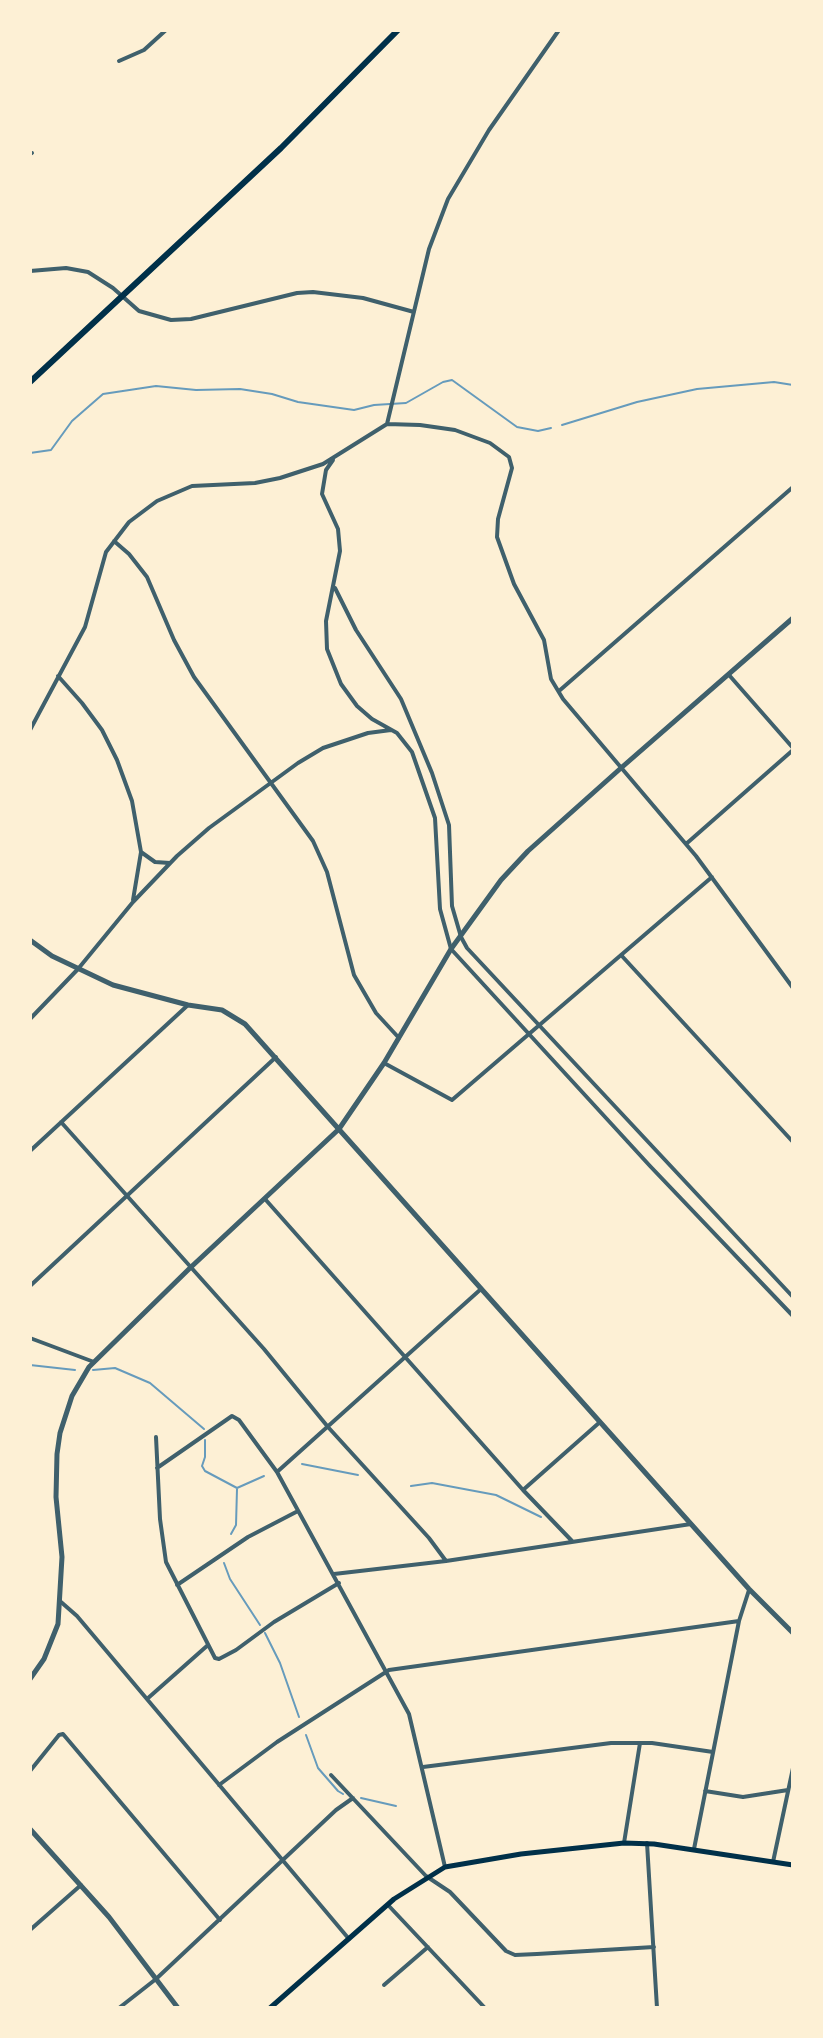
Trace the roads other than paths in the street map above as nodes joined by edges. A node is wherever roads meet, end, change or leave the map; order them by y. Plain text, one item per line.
1 (166, 30) edge
2 (398, 30) edge
3 (559, 30) edge
4 (119, 61) dead end
5 (30, 271) edge
6 (123, 297) junction
7 (414, 312) junction
8 (30, 382) edge
9 (387, 424) junction
10 (333, 460) junction
11 (793, 487) edge
12 (114, 540) junction
13 (334, 586) junction
14 (793, 618) edge
15 (58, 675) junction
16 (729, 675) junction
17 (559, 691) junction
18 (30, 730) edge
19 (391, 730) junction
20 (422, 747) junction
21 (793, 749) edge
22 (412, 752) junction
23 (621, 768) junction
24 (270, 782) junction
25 (30, 834) edge
26 (686, 844) junction
27 (141, 852) junction
28 (170, 863) junction
29 (30, 865) edge
30 (712, 877) junction
31 (133, 902) junction
32 (461, 937) junction
33 (30, 940) edge
34 (451, 949) junction
35 (621, 955) junction
36 (78, 969) junction
37 (793, 988) edge
38 (188, 1005) junction
39 (30, 1019) edge
40 (539, 1025) junction
41 (530, 1034) junction
42 (399, 1038) junction
43 (276, 1057) junction
44 (384, 1063) junction
45 (61, 1122) junction
46 (339, 1129) junction
47 (793, 1142) edge
48 (30, 1151) edge
49 (125, 1195) junction
50 (265, 1199) junction
51 (190, 1268) junction
52 (30, 1286) edge
53 (482, 1288) junction
54 (793, 1297) edge
55 (793, 1316) edge
56 (30, 1338) edge
57 (405, 1357) junction
58 (94, 1362) junction
59 (600, 1422) junction
60 (328, 1427) junction
61 (156, 1437) dead end
62 (157, 1468) junction
63 (277, 1472) junction
64 (523, 1490) junction
65 (298, 1511) junction
66 (691, 1524) junction
67 (572, 1541) junction
68 (446, 1561) junction
69 (334, 1574) junction
70 (339, 1583) junction
71 (177, 1585) junction
72 (749, 1589) junction
73 (61, 1602) junction
74 (739, 1621) junction
75 (793, 1633) edge
76 (208, 1645) junction
77 (387, 1672) junction
78 (30, 1679) edge
79 (147, 1699) junction
80 (640, 1743) junction
81 (713, 1752) junction
82 (423, 1767) junction
83 (793, 1768) edge
84 (30, 1771) edge
85 (331, 1775) dead end
86 (219, 1785) junction
87 (788, 1790) junction
88 (705, 1791) junction
89 (353, 1798) junction
90 (30, 1829) edge
91 (624, 1843) junction
92 (647, 1843) junction
93 (694, 1849) junction
94 (284, 1861) junction
95 (773, 1862) junction
96 (793, 1865) edge
97 (445, 1867) junction
98 (426, 1876) junction
99 (81, 1885) junction
100 (387, 1904) junction
101 (220, 1920) junction
102 (30, 1930) edge
103 (349, 1939) junction
104 (428, 1947) junction
105 (654, 1947) junction
106 (156, 1979) junction
107 (384, 1985) dead end
108 (119, 2008) edge
109 (178, 2008) edge
110 (270, 2008) edge
111 (485, 2008) edge
112 (657, 2008) edge

1 - 4 street
2 - 6 main road
3 - 7 street
5 - 6 street
6 - 7 street
6 - 8 main road
7 - 9 street
9 - 10 street
9 - 17 street
10 - 12 street
10 - 13 street
11 - 17 street
12 - 15 street
12 - 24 street
13 - 19 street
13 - 20 street
14 - 16 street
15 - 18 street
15 - 27 street
16 - 21 street
16 - 23 street
17 - 23 street
19 - 22 street
19 - 24 street
20 - 22 street
20 - 32 street
21 - 26 street
22 - 34 street
23 - 26 street
23 - 32 street
24 - 28 street
24 - 42 street
25 - 29 street
26 - 30 street
27 - 28 street
27 - 31 street
28 - 31 street
30 - 35 street
30 - 37 street
31 - 36 street
32 - 34 street
32 - 40 street
33 - 36 street
34 - 41 street
34 - 42 street
35 - 40 street
35 - 47 street
36 - 38 street
36 - 39 street
38 - 43 street
38 - 45 street
40 - 41 street
40 - 54 street
41 - 44 street
41 - 55 street
42 - 44 street
43 - 46 street
43 - 49 street
44 - 46 street
45 - 48 street
45 - 49 street
46 - 50 street
46 - 53 street
49 - 51 street
49 - 52 street
50 - 51 street
50 - 57 street
51 - 58 street
51 - 60 street
53 - 57 street
53 - 59 street
56 - 58 street
57 - 60 street
57 - 64 street
58 - 73 street
59 - 64 street
59 - 66 street
60 - 63 street
60 - 68 street
61 - 62 street
62 - 63 street
62 - 71 street
63 - 65 street
64 - 67 street
65 - 69 street
65 - 71 street
66 - 67 street
66 - 72 street
67 - 68 street
68 - 69 street
69 - 70 street
70 - 76 street
70 - 77 street
71 - 76 street
72 - 74 street
72 - 75 street
73 - 78 street
73 - 79 street
74 - 77 street
74 - 81 street
76 - 79 street
77 - 82 street
77 - 86 street
79 - 86 street
80 - 81 street
80 - 82 street
80 - 91 street
81 - 88 street
82 - 97 street
83 - 87 street
84 - 101 street
85 - 89 street
86 - 94 street
87 - 88 street
87 - 95 street
88 - 93 street
89 - 94 street
89 - 98 street
90 - 99 street
91 - 92 main road
91 - 97 main road
92 - 93 main road
92 - 105 street
93 - 95 main road
94 - 101 street
94 - 103 street
95 - 96 main road
97 - 98 main road
98 - 100 main road
98 - 105 street
99 - 102 street
99 - 106 street
100 - 103 main road
100 - 104 street
101 - 106 street
103 - 110 main road
104 - 107 street
104 - 111 street
105 - 112 street
106 - 108 street
106 - 109 street

